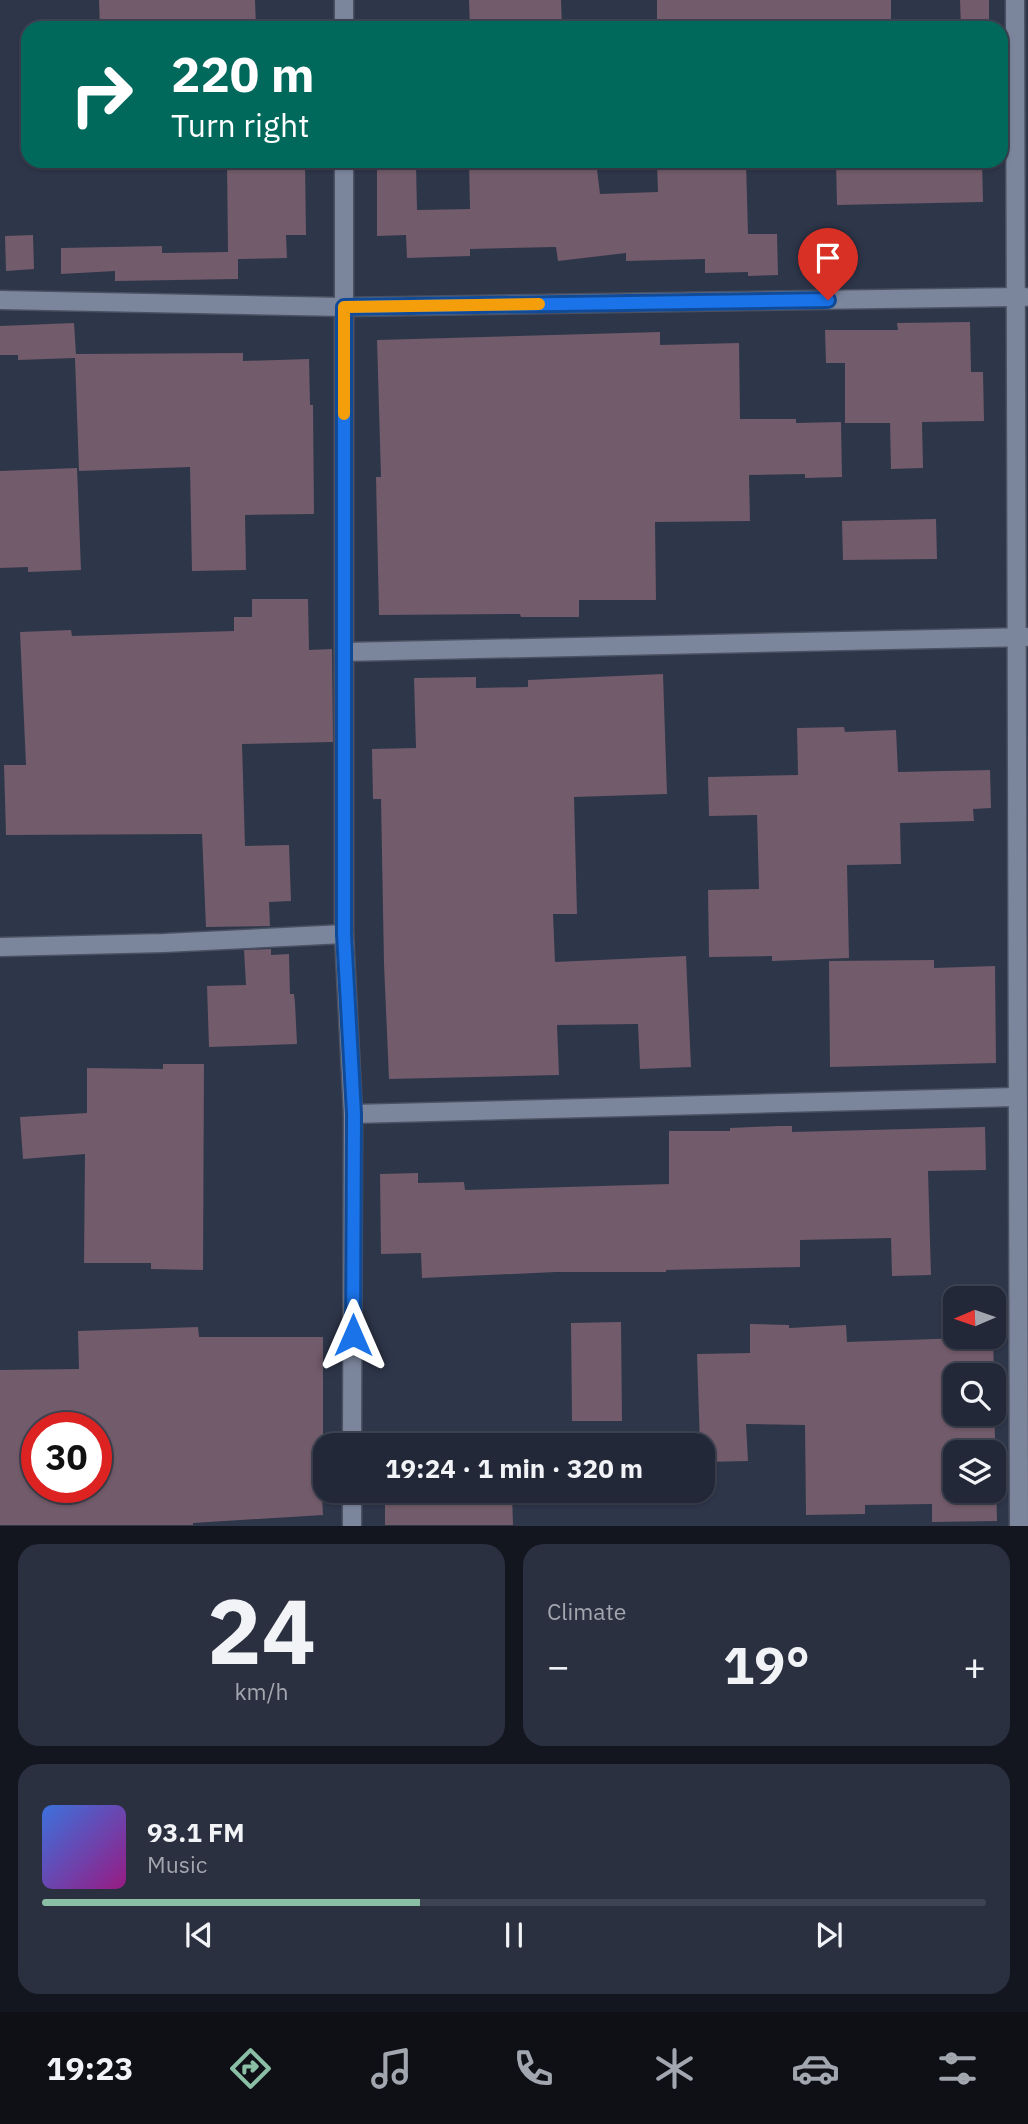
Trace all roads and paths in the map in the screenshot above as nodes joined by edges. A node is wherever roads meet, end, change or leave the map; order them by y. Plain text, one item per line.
1 (344, 0) edge
2 (1015, 0) edge
3 (344, 21) edge
4 (344, 168) edge
5 (1022, 297) edge
6 (0, 300) edge
7 (344, 307) junction
8 (1022, 637) edge
9 (344, 652) junction
10 (344, 934) junction
11 (0, 947) edge
12 (1016, 1097) junction
13 (354, 1114) junction
14 (352, 1433) edge
15 (352, 1503) edge
16 (352, 1525) edge
17 (1019, 1525) edge

1 - 3 street
2 - 5 street
4 - 7 street
5 - 7 street
5 - 8 street
6 - 7 street
7 - 9 street
8 - 9 street
8 - 12 street
9 - 10 street
10 - 11 street
10 - 13 street
12 - 13 street
12 - 17 street
13 - 14 street
15 - 16 street

